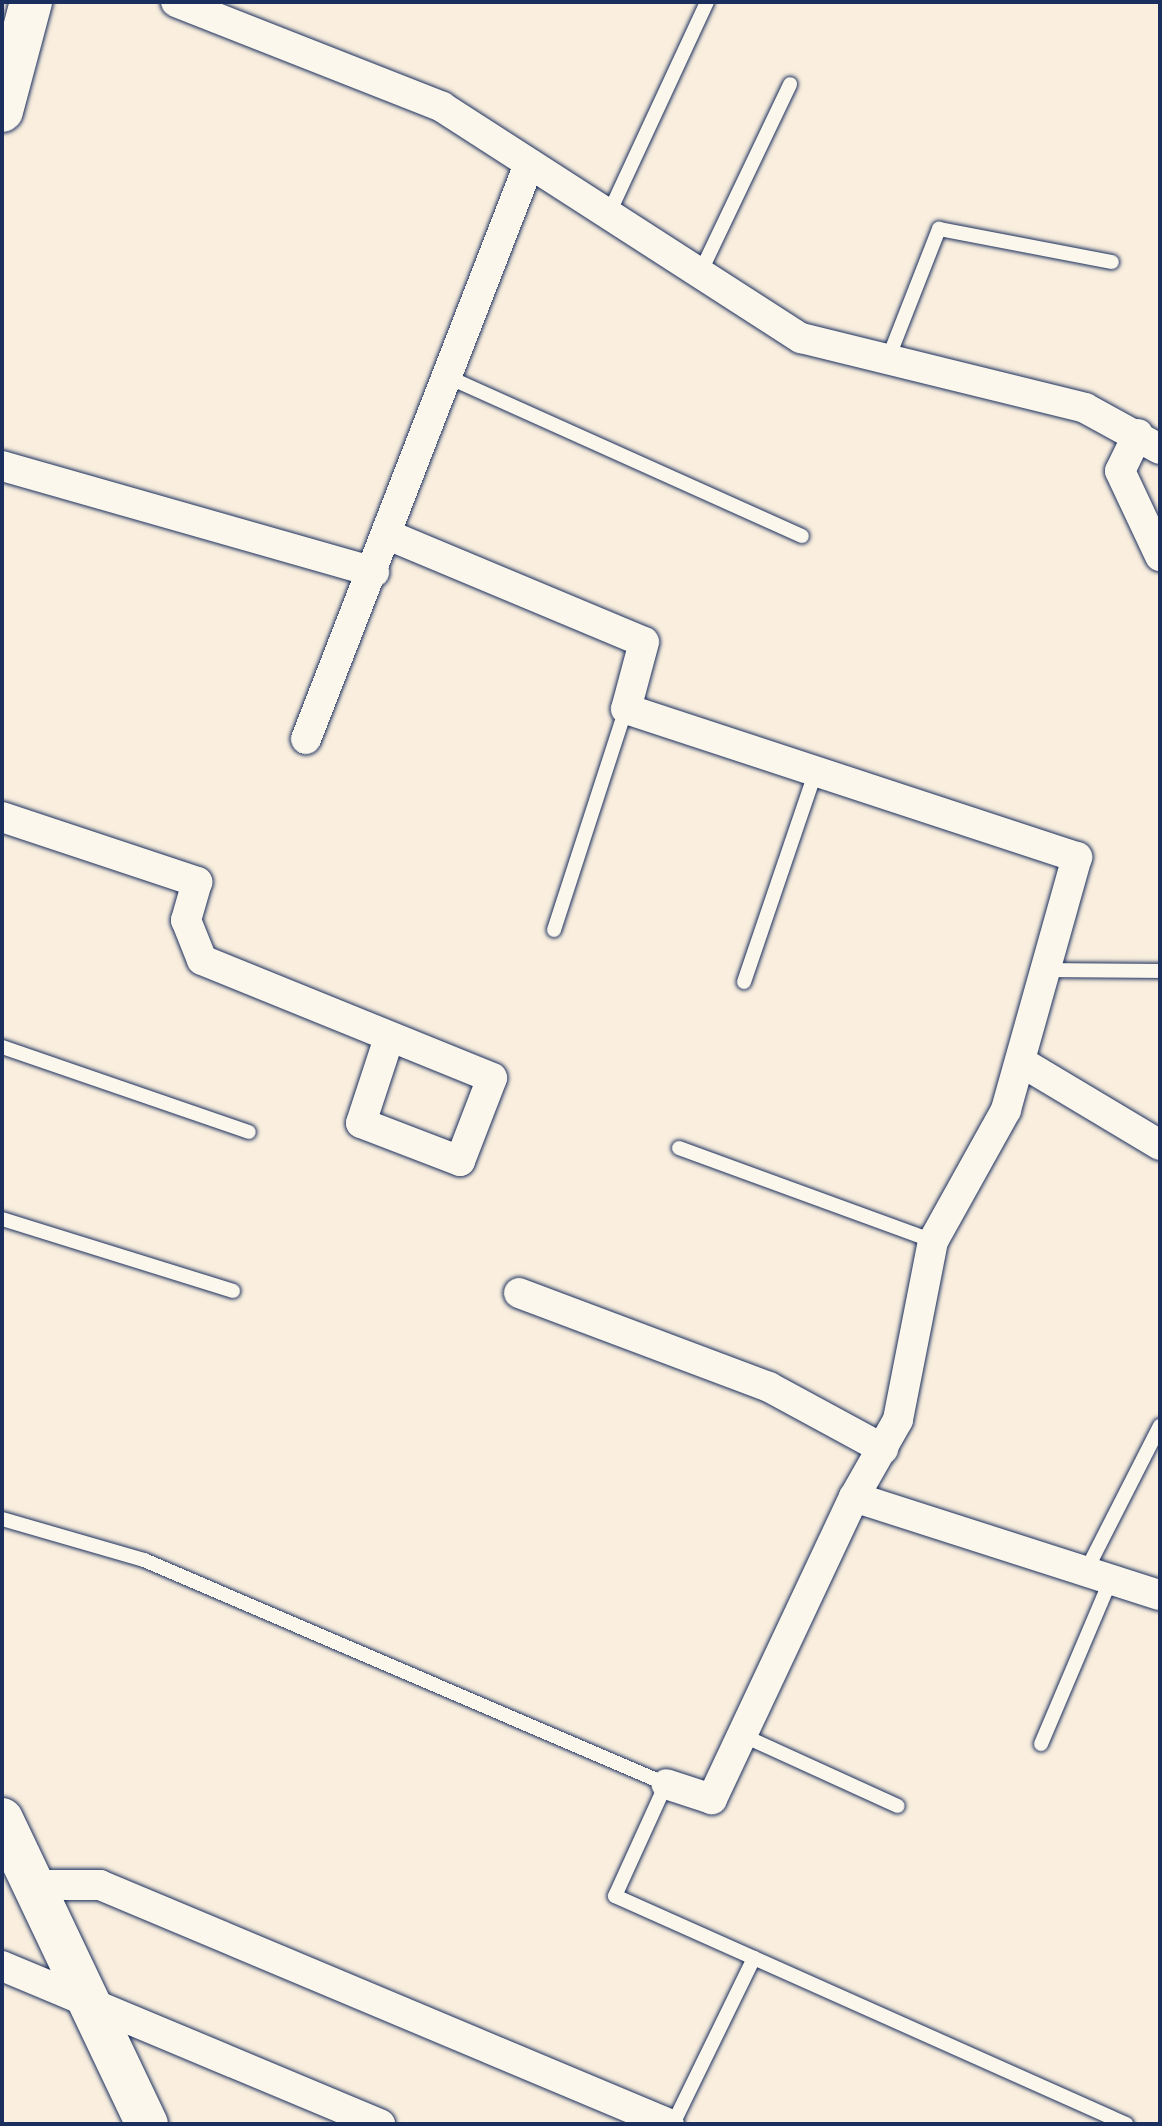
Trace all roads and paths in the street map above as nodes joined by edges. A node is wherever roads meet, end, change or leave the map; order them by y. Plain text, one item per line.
1 (31, 2) edge
2 (176, 2) edge
3 (707, 2) edge
4 (790, 84) dead end
5 (2, 111) edge
6 (529, 164) junction
7 (610, 211) junction
8 (1112, 262) dead end
9 (701, 271) junction
10 (888, 359) junction
11 (448, 377) junction
12 (1149, 441) edge
13 (2, 466) edge
14 (388, 535) junction
15 (802, 536) dead end
16 (1160, 556) edge
17 (374, 572) junction
18 (626, 709) junction
19 (306, 739) dead end
20 (816, 771) junction
21 (2, 817) edge
22 (554, 930) dead end
23 (1047, 970) junction
24 (1160, 971) edge
25 (744, 982) dead end
26 (389, 1038) junction
27 (2, 1047) edge
28 (1023, 1063) junction
29 (249, 1132) dead end
30 (1160, 1145) edge
31 (679, 1148) dead end
32 (2, 1219) edge
33 (933, 1241) junction
34 (233, 1291) dead end
35 (519, 1293) dead end
36 (1160, 1426) edge
37 (883, 1449) junction
38 (854, 1497) junction
39 (2, 1519) edge
40 (1098, 1575) junction
41 (1160, 1595) edge
42 (742, 1735) junction
43 (1041, 1744) dead end
44 (666, 1784) junction
45 (898, 1806) dead end
46 (2, 1819) edge
47 (34, 1885) junction
48 (754, 1958) junction
49 (2, 1966) edge
50 (88, 2000) junction
51 (147, 2124) edge
52 (380, 2124) edge
53 (671, 2124) edge
54 (1126, 2124) edge

1 - 5 street
2 - 6 street
3 - 7 lane
4 - 9 lane
6 - 7 street
6 - 11 street
7 - 9 street
8 - 10 lane
9 - 10 street
10 - 12 street
11 - 14 street
11 - 15 lane
12 - 16 street
13 - 17 street
14 - 17 street
14 - 18 street
17 - 19 street
18 - 20 street
18 - 22 lane
20 - 23 street
20 - 25 lane
21 - 26 street
23 - 24 lane
23 - 28 street
26 - 26 street
27 - 29 lane
28 - 30 street
28 - 33 street
31 - 33 lane
32 - 34 lane
33 - 37 street
35 - 37 street
36 - 40 lane
37 - 38 street
38 - 40 street
38 - 42 street
39 - 44 lane
40 - 41 street
40 - 43 lane
42 - 44 street
42 - 45 lane
44 - 48 lane
46 - 47 street
47 - 50 street
47 - 53 street
48 - 53 lane
48 - 54 lane
49 - 50 street
50 - 51 street
50 - 52 street

